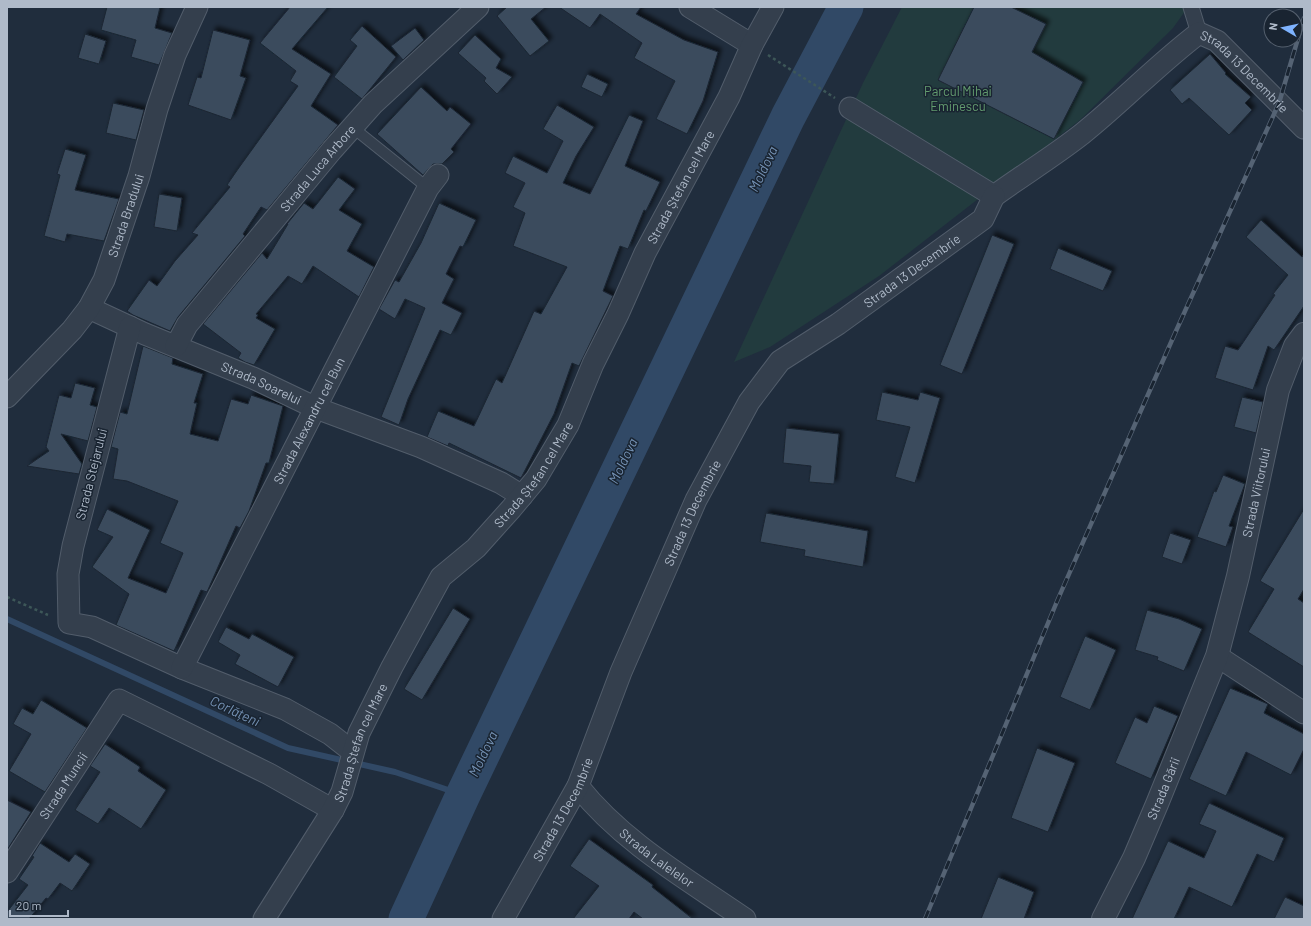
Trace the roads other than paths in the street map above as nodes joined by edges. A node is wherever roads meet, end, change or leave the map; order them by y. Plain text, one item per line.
1 (196, 7) edge
2 (478, 7) edge
3 (690, 7) edge
4 (773, 7) edge
5 (1191, 7) edge
6 (1199, 33) junction
7 (752, 45) junction
8 (850, 108) road end
9 (352, 128) junction
10 (1304, 128) edge
11 (433, 181) joint
12 (994, 196) junction
13 (89, 308) junction
14 (130, 327) junction
15 (1304, 334) edge
16 (176, 346) junction
17 (7, 397) edge
18 (316, 408) junction
19 (522, 496) junction
20 (1218, 656) junction
21 (182, 668) junction
22 (1303, 711) edge
23 (353, 752) junction
24 (578, 786) junction
25 (333, 810) junction
26 (7, 872) edge
27 (264, 919) edge
28 (503, 919) edge
29 (745, 919) edge
30 (1103, 919) edge

1 - 13 street, Strada Bradului
2 - 9 street, Strada Luca Arbore
3 - 7 street
4 - 7 street, Strada Ștefan cel Mare
5 - 6 street
6 - 10 street, Strada 13 Decembrie
6 - 12 street, Strada 13 Decembrie
7 - 19 street, Strada Ștefan cel Mare
8 - 12 street
9 - 11 lane
9 - 16 street, Strada Luca Arbore
11 - 18 street, Strada Alexandru cel Bun
12 - 24 street, Strada 13 Decembrie
13 - 14 street, Strada Soarelui
13 - 17 street, Strada Bradului
14 - 16 street, Strada Soarelui
14 - 21 street, Strada Stejarului
15 - 20 street, Strada Viitorului
16 - 18 street, Strada Soarelui
18 - 19 street, Strada Soarelui
18 - 21 street, Strada Alexandru cel Bun
19 - 23 street, Strada Ștefan cel Mare
20 - 22 street
20 - 30 street, Strada Gării
21 - 23 street
23 - 25 street, Strada Ștefan cel Mare
24 - 28 street, Strada 13 Decembrie
24 - 29 street, Strada Lalelelor
25 - 26 street, Strada Muncii
25 - 27 street, Strada Ștefan cel Mare

